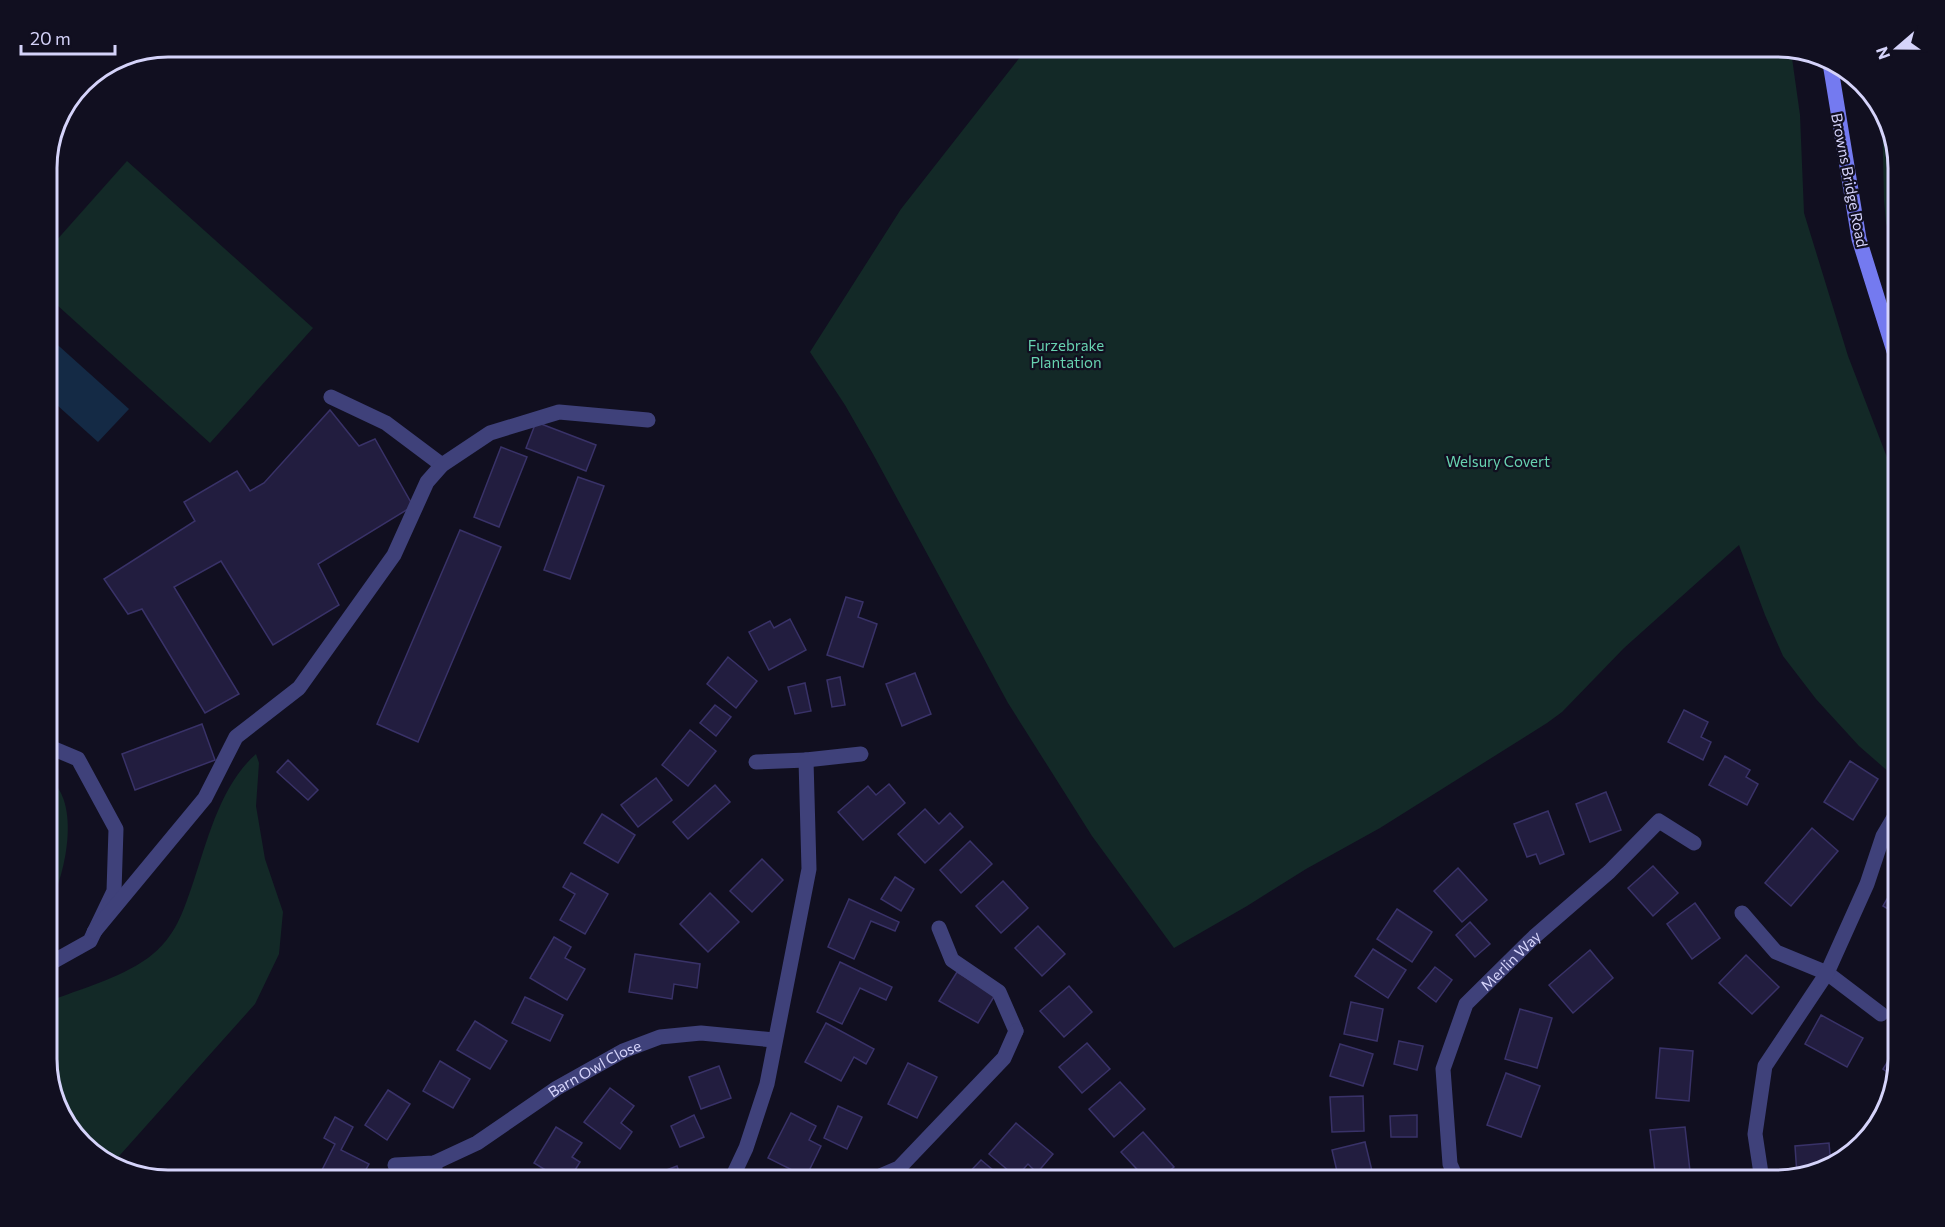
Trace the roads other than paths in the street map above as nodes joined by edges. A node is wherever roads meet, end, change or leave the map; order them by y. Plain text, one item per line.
1 (1831, 71) edge
2 (1888, 330) edge
3 (331, 397) dead end
4 (648, 420) dead end
5 (442, 465) junction
6 (57, 750) edge
7 (861, 754) dead end
8 (806, 759) junction
9 (756, 762) dead end
10 (1888, 828) edge
11 (1694, 843) dead end
12 (1742, 912) dead end
13 (939, 928) dead end
14 (94, 932) junction
15 (57, 959) edge
16 (1827, 973) junction
17 (1881, 1014) dead end
18 (774, 1040) junction
19 (434, 1163) junction
20 (395, 1165) dead end
21 (435, 1170) edge
22 (736, 1170) edge
23 (894, 1170) edge
24 (1453, 1170) edge
25 (1760, 1170) edge

1 - 2 street, Browns Bridge Road
3 - 5 street
4 - 5 street
5 - 14 street
6 - 14 street
7 - 8 street
8 - 9 street
8 - 18 street
10 - 16 street
11 - 24 street, Merlin Way
12 - 16 street
13 - 23 street
14 - 15 street
16 - 17 street
16 - 25 street
18 - 19 street, Barn Owl Close
18 - 22 street
19 - 20 street, Barn Owl Close
19 - 21 street

